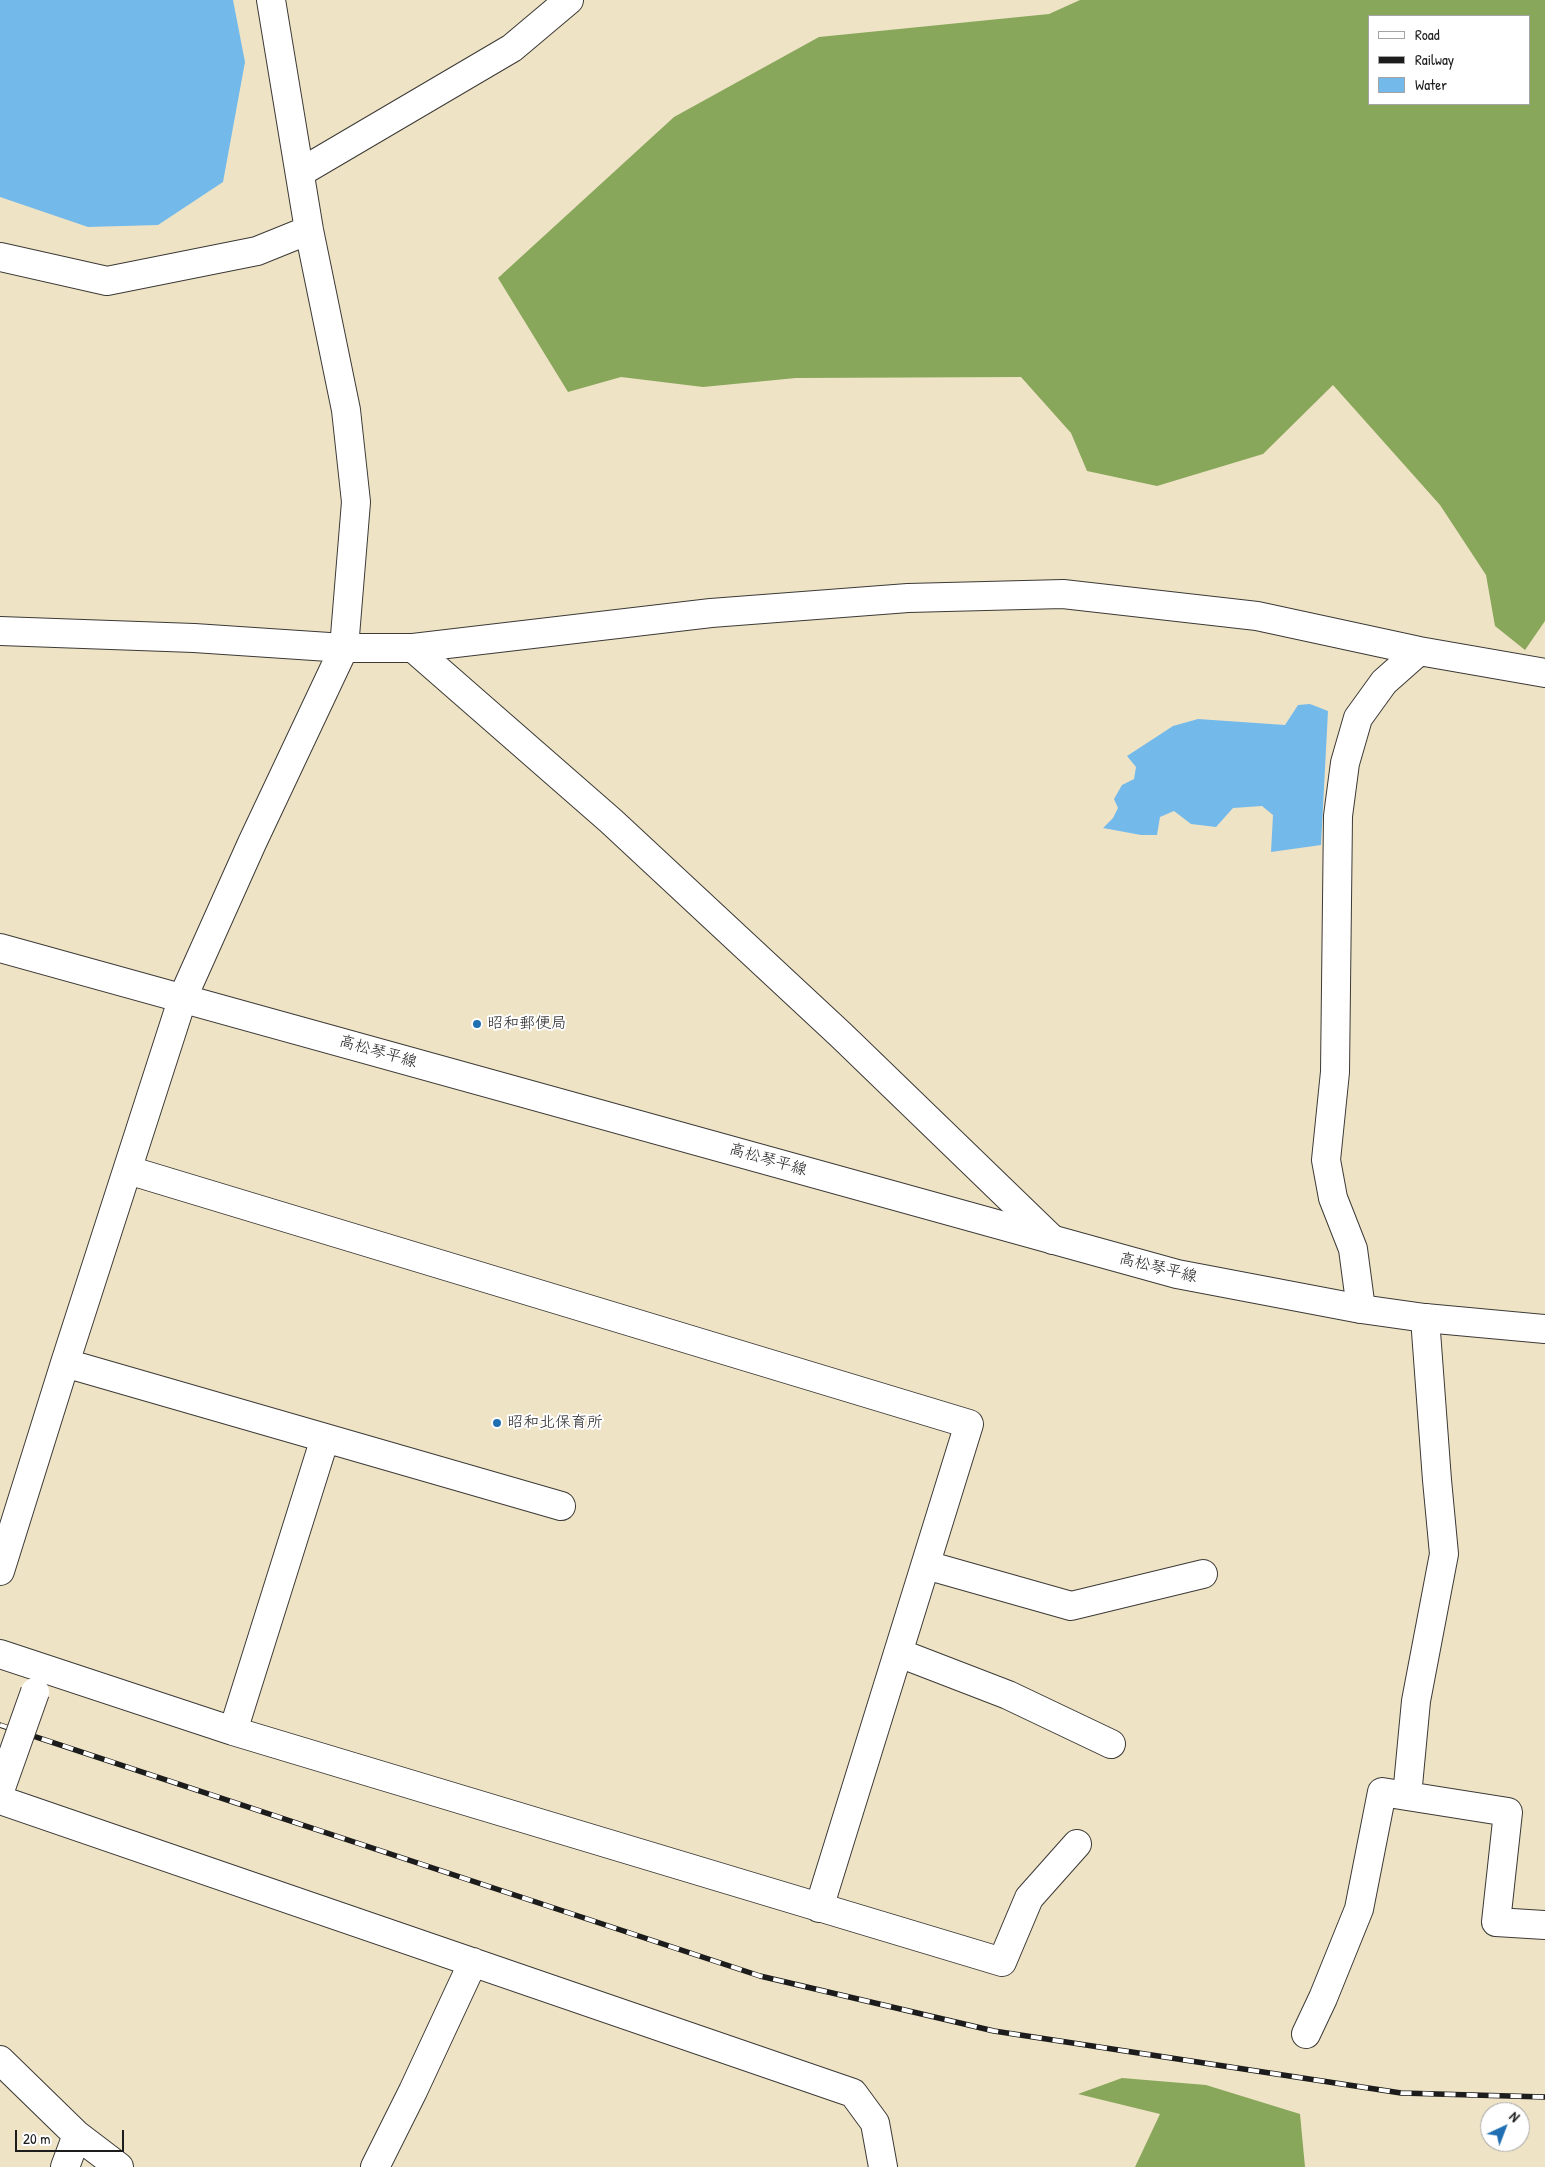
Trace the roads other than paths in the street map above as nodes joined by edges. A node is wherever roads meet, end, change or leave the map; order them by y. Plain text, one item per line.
1 (271, 0) edge
2 (569, 0) edge
3 (301, 172) junction
4 (309, 230) junction
5 (0, 257) edge
6 (0, 631) edge
7 (344, 648) junction
8 (413, 648) junction
9 (1418, 651) junction
10 (1545, 673) edge
11 (0, 948) edge
12 (183, 997) junction
13 (128, 1170) junction
14 (1054, 1240) junction
15 (1361, 1309) junction
16 (1425, 1318) junction
17 (1545, 1329) edge
18 (64, 1363) junction
19 (325, 1438) junction
20 (561, 1506) dead end
21 (926, 1565) junction
22 (0, 1571) edge
23 (1204, 1574) dead end
24 (899, 1653) junction
25 (0, 1654) edge
26 (40, 1680) junction
27 (233, 1731) junction
28 (1111, 1744) dead end
29 (1, 1792) edge
30 (1406, 1796) junction
31 (1077, 1844) dead end
32 (819, 1908) junction
33 (1545, 1925) edge
34 (473, 1962) junction
35 (1306, 2034) dead end
36 (0, 2060) edge
37 (78, 2135) junction
38 (64, 2167) edge
39 (119, 2167) edge
40 (375, 2167) edge
41 (883, 2167) edge

1 - 3 street
2 - 3 street
3 - 4 street
4 - 5 street
4 - 7 street
6 - 7 street
7 - 8 street
7 - 12 street
8 - 9 street
8 - 14 street
9 - 10 street
9 - 15 street
11 - 12 street, 高松琴平線
12 - 13 street
12 - 14 street, 高松琴平線
13 - 18 street
13 - 21 street
14 - 15 street, 高松琴平線
15 - 16 street, 高松琴平線
16 - 17 street, 高松琴平線
16 - 30 street
18 - 19 street
18 - 22 street
19 - 20 street
19 - 27 street
21 - 23 street
21 - 24 street
24 - 28 street
24 - 32 street
25 - 26 street
26 - 27 street
26 - 29 street, bridge
27 - 32 street
29 - 34 street
30 - 33 street
30 - 35 street
31 - 32 street
34 - 40 street
34 - 41 street
36 - 37 street
37 - 38 street
37 - 39 street

